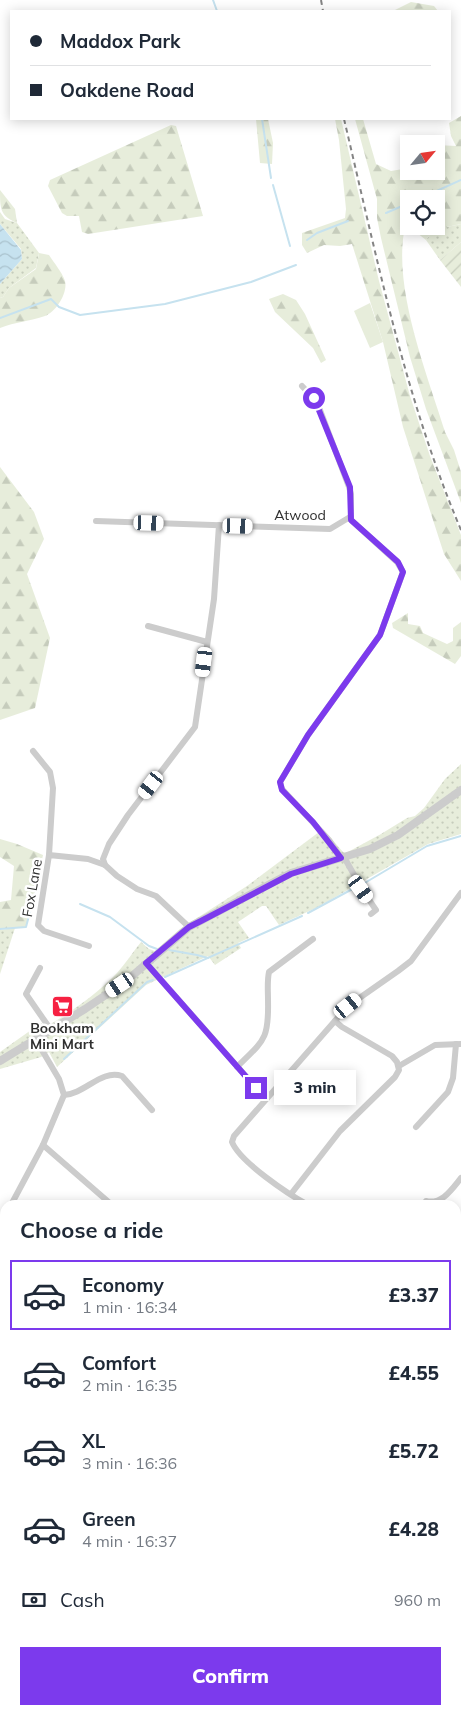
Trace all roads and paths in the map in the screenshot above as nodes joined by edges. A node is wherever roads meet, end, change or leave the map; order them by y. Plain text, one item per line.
1 (302, 386) dead end
2 (350, 517) junction
3 (96, 521) dead end
4 (220, 525) junction
5 (148, 626) dead end
6 (207, 642) junction
7 (33, 751) dead end
8 (461, 790) edge
9 (49, 855) junction
10 (343, 857) junction
11 (105, 866) junction
12 (461, 893) edge
13 (371, 914) dead end
14 (189, 927) junction
15 (313, 939) dead end
16 (89, 946) dead end
17 (146, 963) junction
18 (40, 968) dead end
19 (334, 1021) junction
20 (51, 1030) junction
21 (36, 1040) junction
22 (459, 1044) edge
23 (0, 1061) edge
24 (398, 1066) junction
25 (237, 1067) junction
26 (64, 1096) junction
27 (266, 1098) junction
28 (152, 1110) dead end
29 (416, 1127) dead end
30 (43, 1145) junction
31 (461, 1178) edge
32 (291, 1194) junction
33 (14, 1200) edge
34 (106, 1200) edge
35 (300, 1200) edge
36 (436, 1200) edge

1 - 2 street
2 - 4 street, Atwood
2 - 10 street
3 - 4 street, Atwood
4 - 6 street
5 - 6 street
6 - 11 street
7 - 9 street
8 - 10 street
9 - 11 street, Fox Lane
9 - 16 street, Fox Lane
10 - 13 street
10 - 14 street
11 - 14 street, Fox Lane
12 - 19 street
14 - 17 street
15 - 25 street
17 - 20 street
17 - 25 street
18 - 20 street
19 - 24 street
19 - 27 street
20 - 21 street
21 - 23 street
21 - 26 street
22 - 24 street
22 - 29 street
24 - 32 street
25 - 27 street
26 - 28 street
26 - 30 street
27 - 32 street
30 - 33 street
30 - 34 street
31 - 36 street
32 - 35 street

